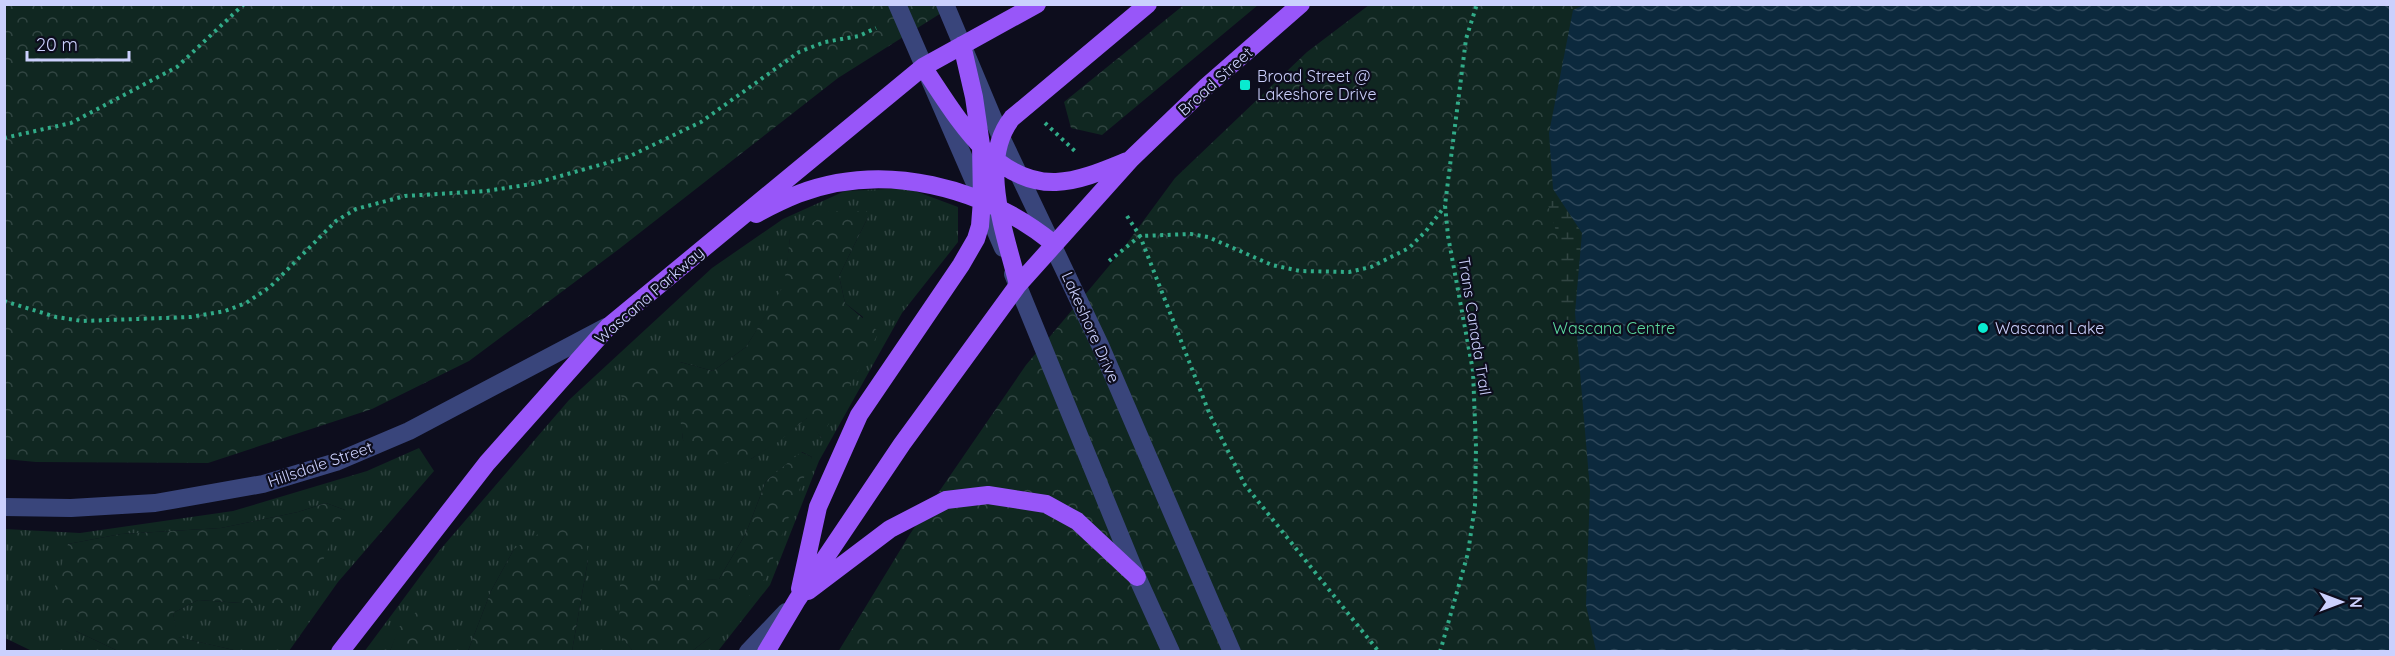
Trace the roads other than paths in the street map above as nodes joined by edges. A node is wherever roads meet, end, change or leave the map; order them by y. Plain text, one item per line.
1 (897, 4) edge
2 (945, 4) edge
3 (1037, 4) edge
4 (1148, 4) edge
5 (1301, 4) edge
6 (962, 45) junction
7 (923, 67) junction
8 (1000, 135) junction
9 (981, 145) junction
10 (995, 157) junction
11 (1131, 159) junction
12 (1020, 175) junction
13 (982, 200) junction
14 (999, 208) junction
15 (732, 224) junction
16 (1053, 243) junction
17 (1018, 285) junction
18 (608, 327) junction
19 (4, 507) edge
20 (1137, 577) junction
21 (798, 600) junction
22 (340, 651) edge
23 (748, 651) edge
24 (766, 651) edge
25 (1171, 651) edge
26 (1232, 651) edge

1 - 7 street
2 - 6 street, Lakeshore Drive
3 - 6 main road
4 - 8 main road
5 - 11 main road, Broad Street
6 - 7 main road, Wascana Parkway
6 - 8 street, Lakeshore Drive
6 - 9 main road
7 - 9 main road
7 - 13 street
7 - 15 main road, Wascana Parkway
8 - 10 main road
8 - 12 street, Lakeshore Drive
9 - 10 main road
9 - 13 main road
10 - 12 main road
10 - 14 main road
11 - 12 main road
11 - 16 main road
12 - 16 street, Lakeshore Drive
13 - 14 main road
13 - 15 main road
13 - 17 street
13 - 21 main road
14 - 16 main road
14 - 17 main road
15 - 18 main road, Wascana Parkway
16 - 17 main road
16 - 26 street, Lakeshore Drive
17 - 20 street
17 - 21 main road
18 - 19 street, Hillsdale Street
18 - 22 main road, Wascana Parkway
20 - 21 main road
20 - 25 street
21 - 23 street
21 - 24 main road

